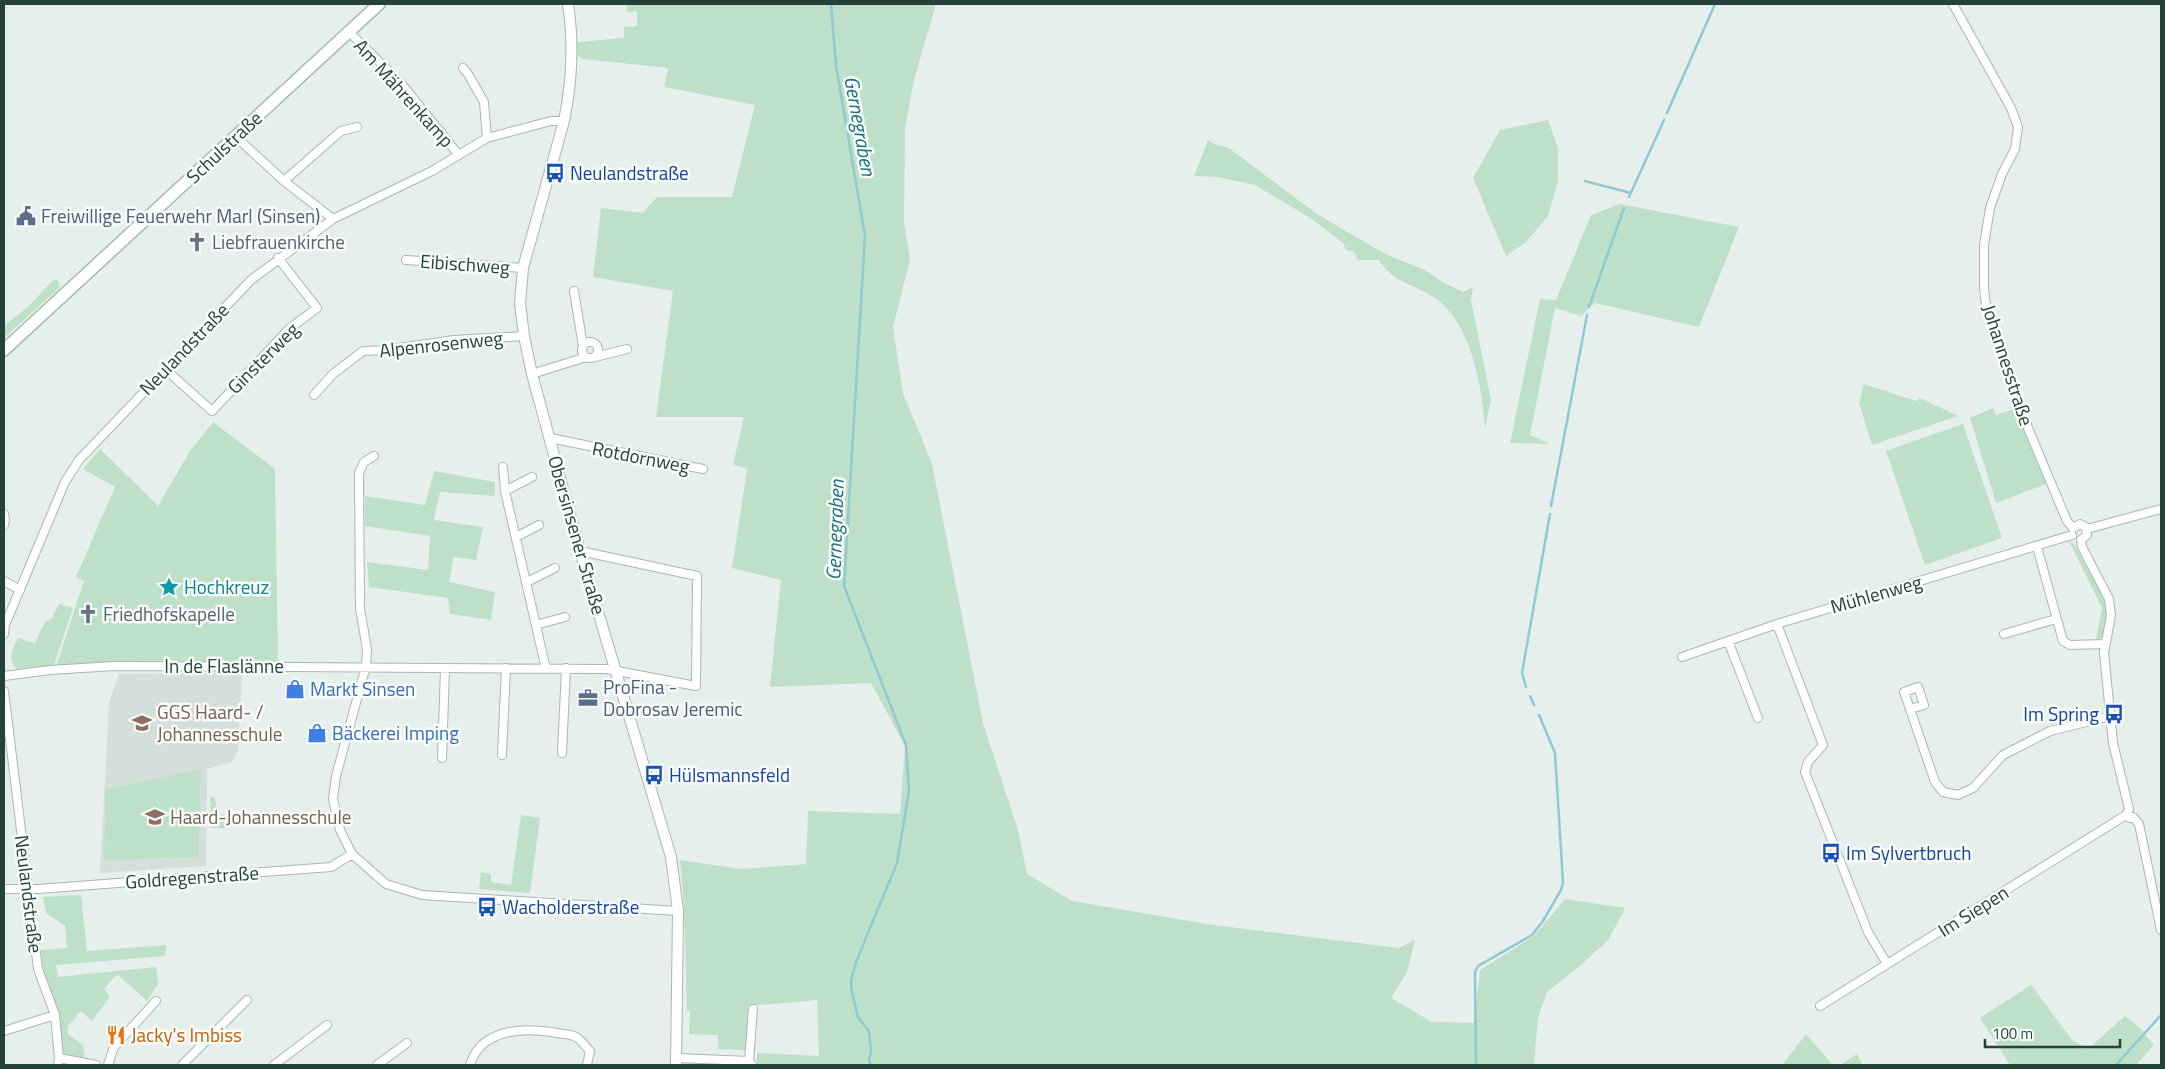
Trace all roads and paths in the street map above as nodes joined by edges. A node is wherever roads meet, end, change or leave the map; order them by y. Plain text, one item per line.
1 (379, 4) edge
2 (568, 4) edge
3 (1954, 4) edge
4 (349, 32) junction
5 (463, 68) dead end
6 (564, 121) junction
7 (357, 127) dead end
8 (235, 136) junction
9 (487, 138) junction
10 (458, 154) junction
11 (284, 181) junction
12 (332, 219) junction
13 (278, 258) junction
14 (406, 260) dead end
15 (523, 268) junction
16 (574, 291) dead end
17 (524, 336) junction
18 (583, 346) junction
19 (627, 349) dead end
20 (4, 350) edge
21 (586, 357) junction
22 (595, 357) junction
23 (165, 369) junction
24 (532, 374) junction
25 (314, 395) dead end
26 (550, 438) junction
27 (374, 456) dead end
28 (503, 467) dead end
29 (703, 469) dead end
30 (532, 477) dead end
31 (505, 491) junction
32 (2161, 509) edge
33 (4, 514) edge
34 (4, 525) edge
35 (540, 526) dead end
36 (2087, 529) junction
37 (2072, 531) junction
38 (516, 537) junction
39 (2081, 540) junction
40 (2036, 547) junction
41 (580, 551) junction
42 (555, 568) dead end
43 (4, 581) edge
44 (527, 582) junction
45 (20, 590) junction
46 (565, 618) dead end
47 (2056, 619) junction
48 (1777, 624) junction
49 (536, 625) junction
50 (4, 634) edge
51 (2004, 634) dead end
52 (1728, 641) junction
53 (2106, 644) junction
54 (1682, 657) dead end
55 (366, 666) junction
56 (506, 668) junction
57 (566, 668) junction
58 (445, 669) junction
59 (546, 669) junction
60 (616, 669) junction
61 (4, 676) edge
62 (4, 691) edge
63 (1910, 709) dead end
64 (2110, 716) junction
65 (1758, 718) dead end
66 (7, 741) edge
67 (562, 753) dead end
68 (502, 755) dead end
69 (442, 758) dead end
70 (2129, 813) junction
71 (352, 854) junction
72 (4, 889) edge
73 (28, 889) junction
74 (678, 911) junction
75 (2161, 930) edge
76 (1887, 964) junction
77 (247, 1000) dead end
78 (156, 1001) dead end
79 (1820, 1006) dead end
80 (753, 1009) dead end
81 (55, 1015) junction
82 (327, 1025) dead end
83 (4, 1030) edge
84 (406, 1043) dead end
85 (58, 1062) edge
86 (677, 1062) edge
87 (751, 1063) edge
88 (96, 1065) edge
89 (108, 1065) edge
90 (182, 1065) edge
91 (274, 1065) edge
92 (377, 1065) edge
93 (470, 1065) edge
94 (587, 1065) edge

1 - 4 main road, Schulstraße
2 - 6 street, Obersinsener Straße
3 - 37 street, Johannesstraße
4 - 8 main road, Schulstraße
4 - 10 street, Am Mährenkamp
5 - 9 street
6 - 9 street, Neulandstraße
6 - 15 street, Obersinsener Straße
7 - 11 street
8 - 11 street
8 - 20 main road, Schulstraße
9 - 10 street, Neulandstraße
10 - 12 street, Neulandstraße
11 - 12 street
12 - 13 street, Neulandstraße
13 - 23 street, Neulandstraße
13 - 23 street, Ginsterweg
14 - 15 street, Eibischweg
15 - 17 street, Obersinsener Straße
16 - 18 street
17 - 24 street, Obersinsener Straße
17 - 25 street, Alpenrosenweg
18 - 21 street
18 - 22 street
19 - 22 street
21 - 22 street
21 - 24 street
23 - 45 street, Neulandstraße
24 - 26 street, Obersinsener Straße
26 - 29 street, Rotdornweg
26 - 41 street, Obersinsener Straße
27 - 55 street
28 - 31 street
30 - 31 street
31 - 38 street
32 - 36 street, Mühlenweg
33 - 34 street
35 - 38 street
36 - 37 street, Mühlenweg
36 - 39 street
37 - 39 street
37 - 40 street, Mühlenweg
38 - 44 street
39 - 53 street
40 - 47 street
40 - 48 street, Mühlenweg
41 - 60 street, Obersinsener Straße
41 - 60 street, In de Flaslänne
42 - 44 street
43 - 45 street
44 - 49 street
45 - 50 street, Neulandstraße
46 - 49 street
47 - 51 street
47 - 53 street
48 - 52 street, Mühlenweg
48 - 76 street
49 - 59 street
52 - 54 street, Mühlenweg
52 - 65 street
53 - 64 street
55 - 58 street, In de Flaslänne
55 - 61 street, In de Flaslänne
55 - 71 street
56 - 58 street, In de Flaslänne
56 - 59 street, In de Flaslänne
56 - 68 street
57 - 59 street, In de Flaslänne
57 - 60 street, In de Flaslänne
57 - 67 street
58 - 69 street
60 - 74 street, Obersinsener Straße
62 - 66 street, Neulandstraße
63 - 64 street
64 - 70 street
66 - 73 street, Neulandstraße
70 - 75 street
70 - 76 street, Im Siepen
71 - 73 street, Goldregenstraße
71 - 74 street
72 - 73 street, Goldregenstraße
73 - 81 street, Neulandstraße
74 - 86 street, Obersinsener Straße
76 - 79 street, Im Siepen
77 - 90 street
78 - 89 street
80 - 87 street
81 - 83 street
81 - 85 street, Neulandstraße
82 - 91 street
84 - 92 street
85 - 88 street
86 - 87 street
93 - 94 street

